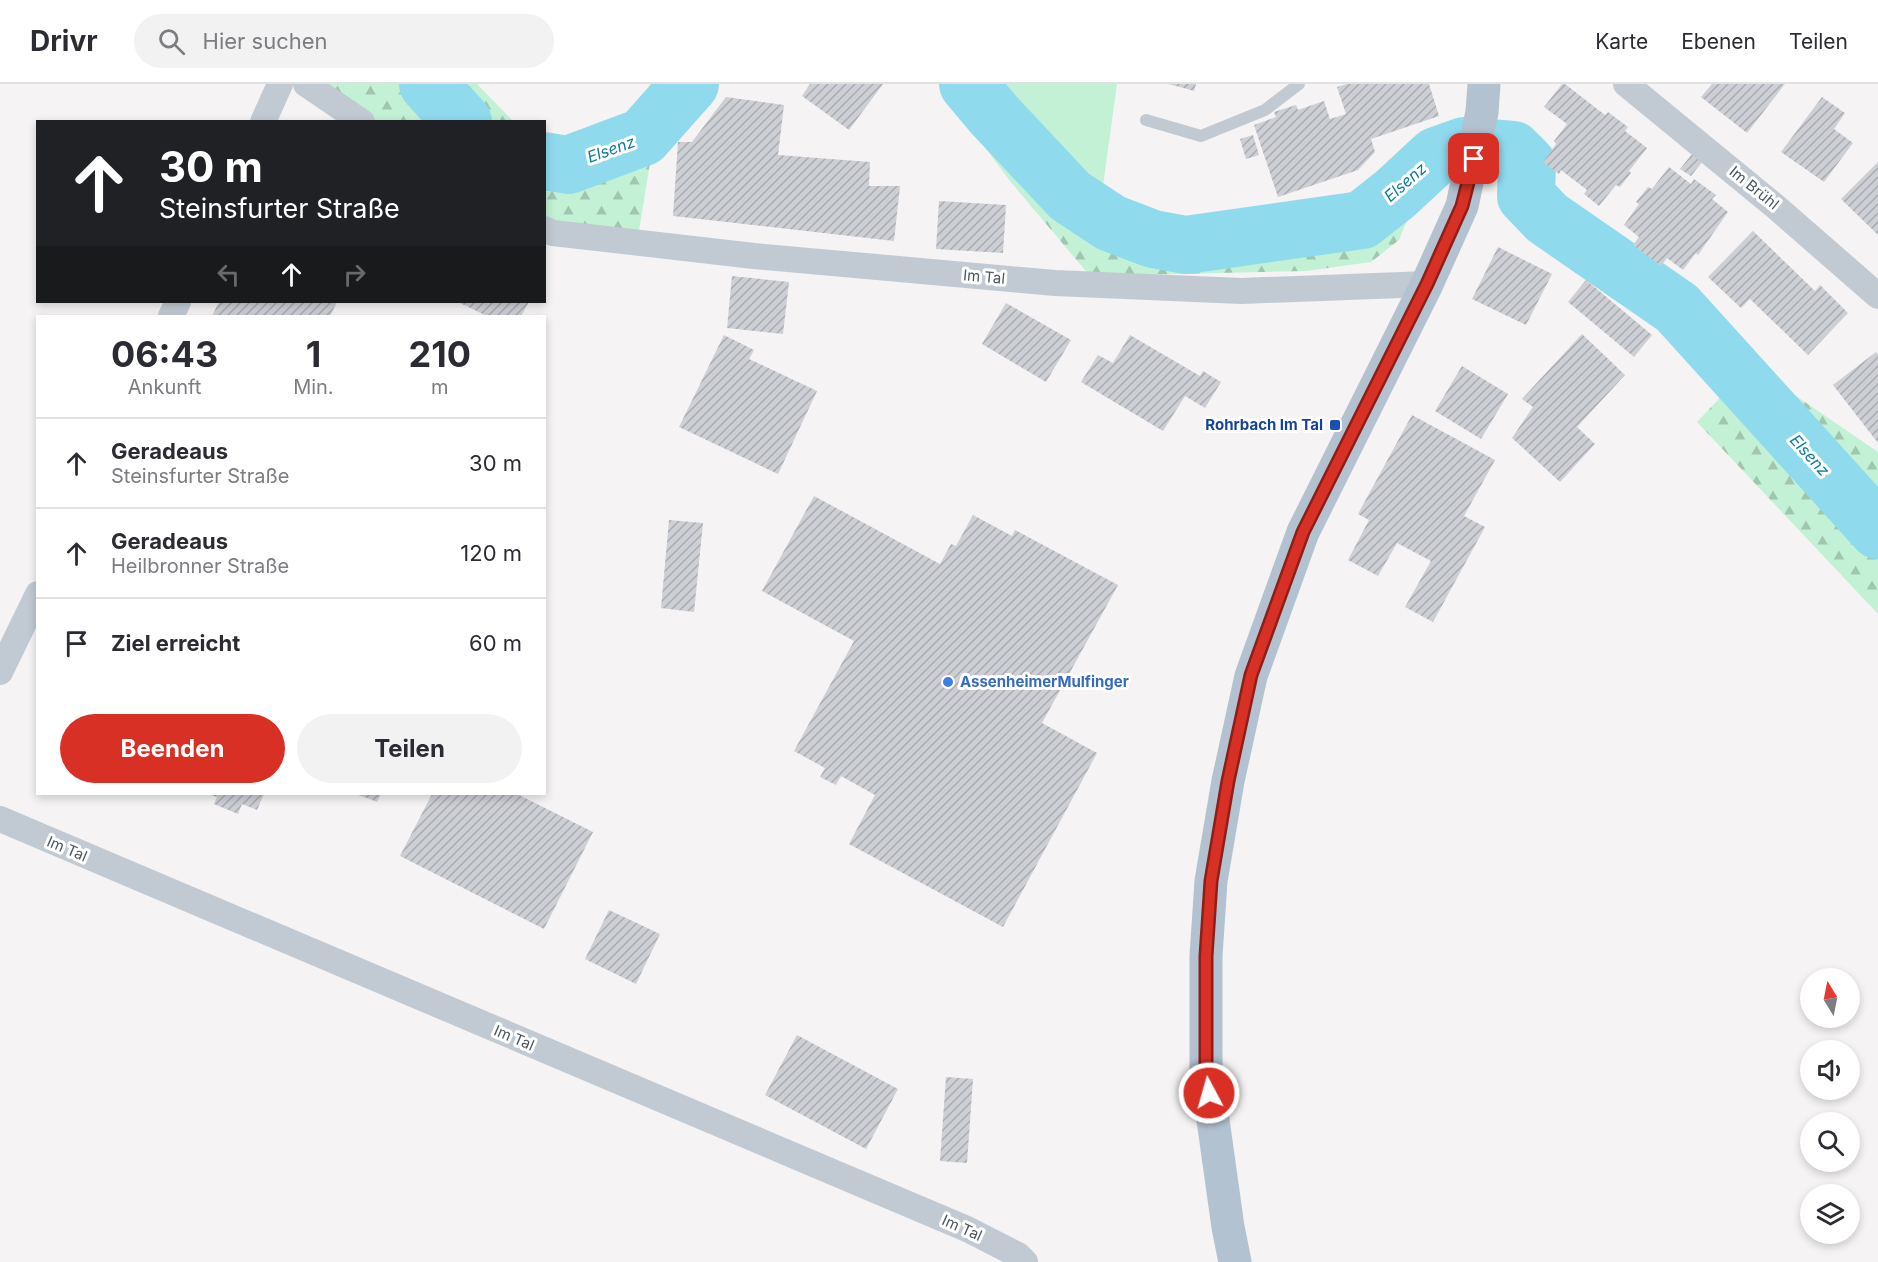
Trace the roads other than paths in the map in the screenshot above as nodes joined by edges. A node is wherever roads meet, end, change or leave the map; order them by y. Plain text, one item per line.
1 (280, 84) edge
2 (306, 84) edge
3 (1299, 84) edge
4 (1484, 84) edge
5 (1626, 84) edge
6 (264, 120) edge
7 (359, 120) edge
8 (1146, 120) dead end
9 (546, 230) edge
10 (1427, 284) junction
11 (1878, 296) edge
12 (36, 598) edge
13 (0, 672) edge
14 (0, 819) edge
15 (1025, 1262) edge
16 (1235, 1262) edge

1 - 6 street
2 - 7 street
3 - 8 lane
4 - 10 main road
5 - 11 street, Im Brühl
9 - 10 street, Im Tal
10 - 16 main road
12 - 13 street
14 - 15 street, Im Tal

